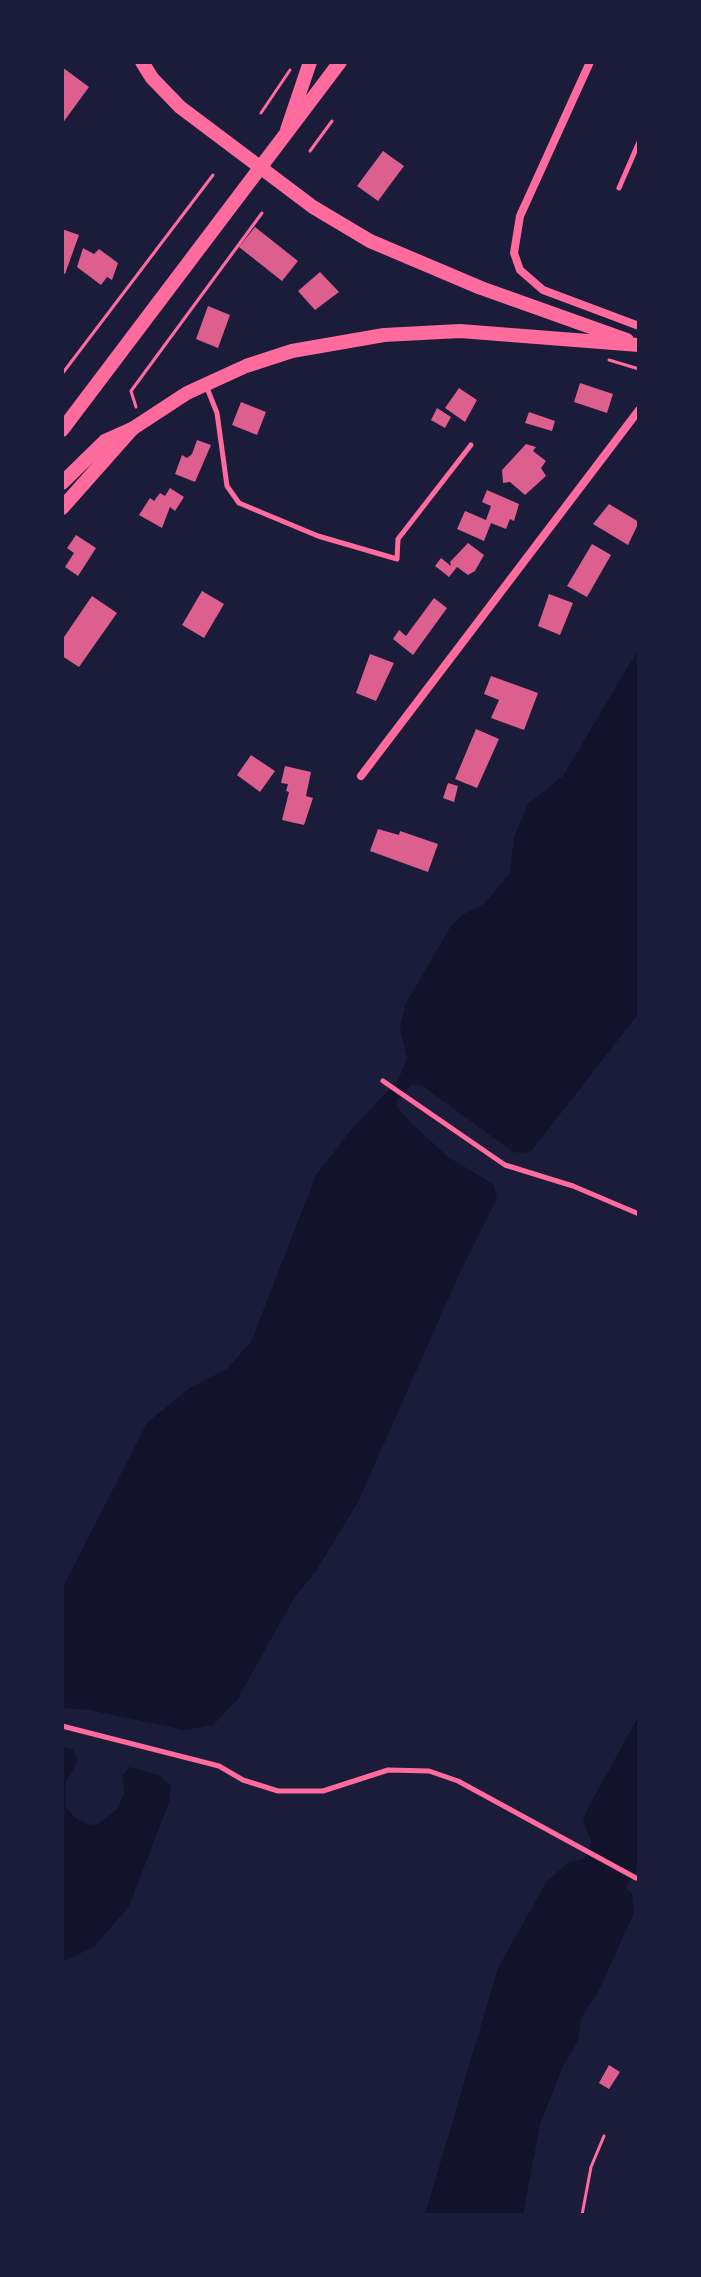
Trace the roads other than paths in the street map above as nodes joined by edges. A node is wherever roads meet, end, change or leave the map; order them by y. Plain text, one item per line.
1 (142, 62) edge
2 (310, 62) edge
3 (340, 62) edge
4 (590, 62) edge
5 (285, 134) junction
6 (639, 142) edge
7 (619, 188) dead end
8 (639, 326) edge
9 (639, 344) edge
10 (206, 383) junction
11 (639, 410) edge
12 (132, 429) junction
13 (62, 430) edge
14 (471, 445) dead end
15 (62, 483) edge
16 (62, 508) edge
17 (361, 776) dead end
18 (383, 1081) dead end
19 (639, 1214) edge
20 (62, 1726) edge
21 (636, 1878) dead end

1 - 9 main road
2 - 5 main road
3 - 5 main road
4 - 8 street
5 - 13 main road
6 - 7 lane
9 - 10 main road
10 - 12 main road
10 - 14 lane
11 - 17 street
12 - 15 main road
12 - 16 main road
18 - 19 lane
20 - 21 lane

